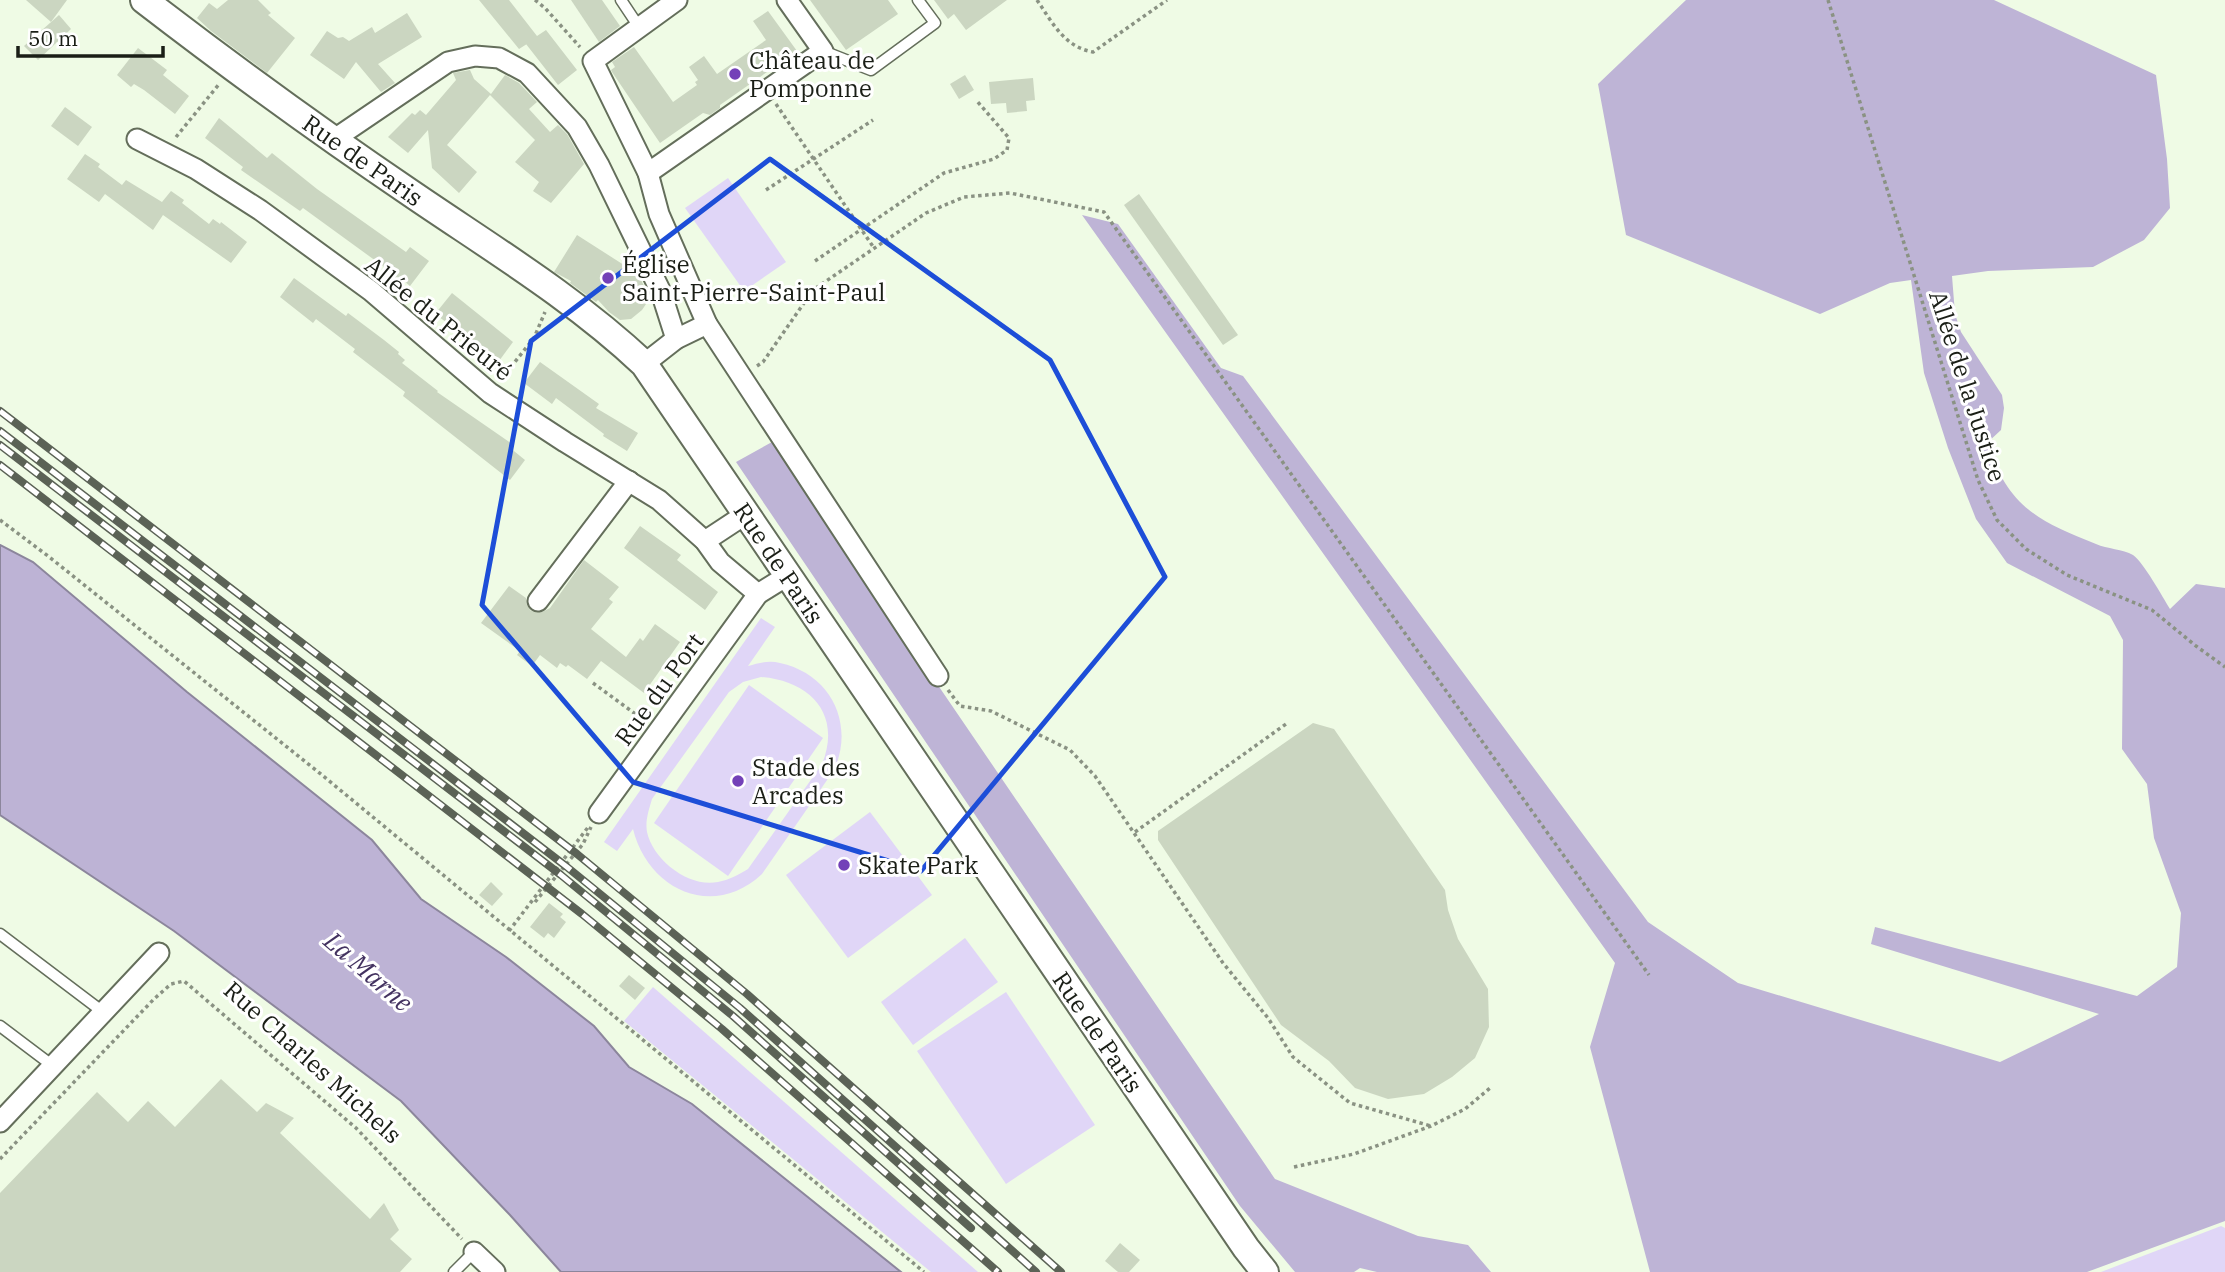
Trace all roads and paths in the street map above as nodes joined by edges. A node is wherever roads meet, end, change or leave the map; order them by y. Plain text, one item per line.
1 (144, 0) edge
2 (535, 0) edge
3 (621, 0) edge
4 (677, 0) edge
5 (787, 0) edge
6 (918, 0) edge
7 (1037, 0) edge
8 (1167, 0) edge
9 (1828, 0) edge
10 (639, 27) junction
11 (823, 51) junction
12 (593, 61) junction
13 (232, 68) junction
14 (767, 90) junction
15 (976, 100) dead end
16 (873, 120) dead end
17 (137, 139) dead end
18 (333, 140) junction
19 (164, 152) junction
20 (814, 158) junction
21 (648, 173) junction
22 (766, 190) dead end
23 (862, 229) junction
24 (875, 248) junction
25 (815, 261) dead end
26 (553, 290) junction
27 (707, 324) junction
28 (676, 339) junction
29 (644, 364) junction
30 (742, 379) junction
31 (490, 393) junction
32 (629, 481) junction
33 (746, 514) junction
34 (0, 520) edge
35 (705, 541) junction
36 (787, 576) junction
37 (758, 594) junction
38 (538, 601) dead end
39 (2225, 667) edge
40 (938, 676) joint
41 (593, 683) dead end
42 (1286, 724) dead end
43 (659, 731) junction
44 (599, 813) joint
45 (1135, 832) junction
46 (509, 931) junction
47 (0, 934) edge
48 (159, 953) dead end
49 (1649, 975) dead end
50 (103, 1012) junction
51 (0, 1026) edge
52 (53, 1066) junction
53 (1490, 1088) dead end
54 (0, 1122) edge
55 (1431, 1126) junction
56 (0, 1159) edge
57 (1294, 1167) dead end
58 (474, 1251) junction
59 (454, 1272) edge
60 (495, 1272) edge
61 (924, 1272) edge
62 (1265, 1272) edge

1 - 13 main road, Rue de Paris
2 - 12 path
3 - 10 lane
4 - 10 street
5 - 11 street
6 - 11 lane
7 - 8 path
9 - 39 path, Allée de la Justice
10 - 12 street
11 - 14 street
12 - 21 street
13 - 18 main road, Rue de Paris
13 - 19 path
14 - 20 path
14 - 21 street
15 - 23 path
16 - 20 path
17 - 19 street, Allée du Prieuré
18 - 26 main road, Rue de Paris
18 - 28 street
19 - 31 street, Allée du Prieuré
20 - 22 path
20 - 23 path
21 - 27 street
23 - 24 path
23 - 25 path
24 - 30 path
24 - 49 path
26 - 29 main road, Rue de Paris
26 - 31 path
27 - 28 street
27 - 30 street
28 - 29 street
29 - 33 main road, Rue de Paris
30 - 40 street
31 - 32 street, Allée du Prieuré
32 - 35 street, Allée du Prieuré
32 - 38 street
33 - 35 street
33 - 36 main road, Rue de Paris
34 - 46 path
35 - 37 street, Allée du Prieuré
36 - 37 street
36 - 62 main road, Rue de Paris
37 - 43 street, Rue du Port
40 - 45 path
41 - 43 path
42 - 45 path
43 - 44 street, Rue du Port
44 - 46 path
45 - 55 path
46 - 61 path
47 - 50 lane
48 - 50 street
50 - 52 street
51 - 52 lane
52 - 54 street
53 - 55 path
55 - 57 path
56 - 58 path, Rue Charles Michels
58 - 59 lane
58 - 60 street

